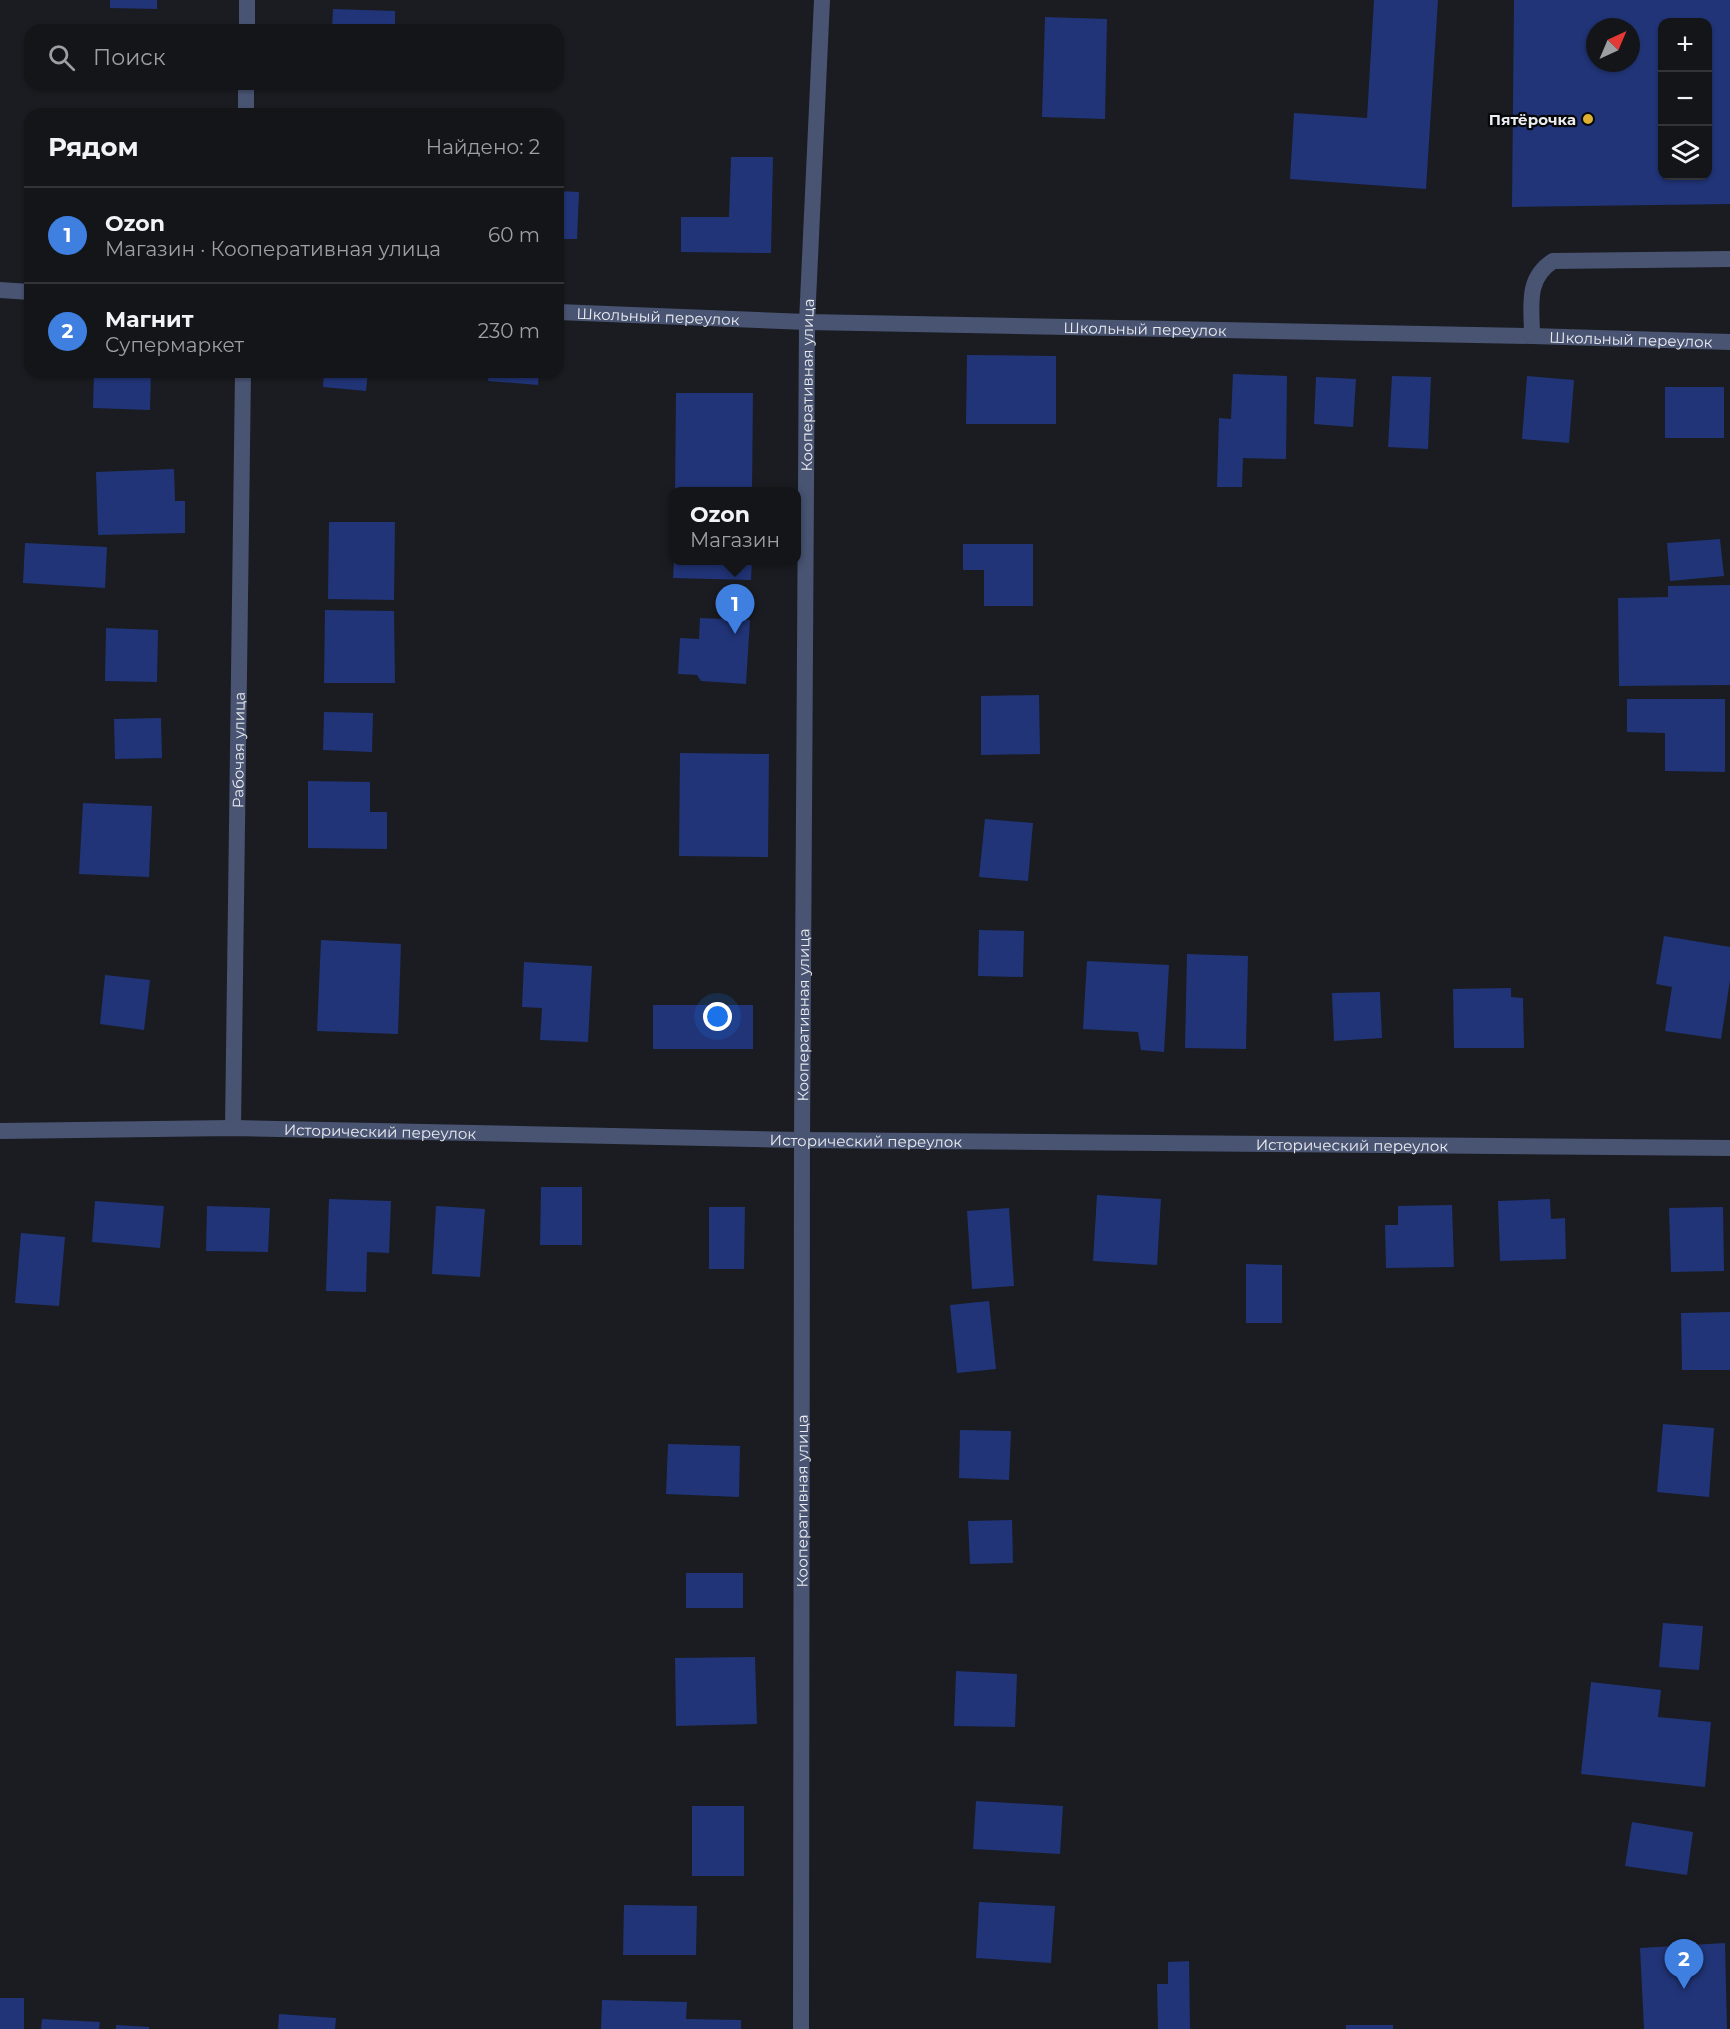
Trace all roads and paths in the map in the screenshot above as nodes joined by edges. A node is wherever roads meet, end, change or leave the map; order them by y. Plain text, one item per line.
1 (247, 0) edge
2 (822, 0) edge
3 (247, 24) edge
4 (246, 90) edge
5 (246, 108) edge
6 (1730, 259) edge
7 (0, 290) edge
8 (24, 291) edge
9 (564, 312) edge
10 (807, 322) junction
11 (1532, 336) junction
12 (1730, 342) edge
13 (243, 378) edge
14 (233, 1128) junction
15 (0, 1131) edge
16 (802, 1140) junction
17 (1730, 1148) edge
18 (801, 2029) edge

1 - 3 street
2 - 10 street, Кооперативная улица
4 - 5 street
6 - 11 street
7 - 8 street
9 - 10 street, Школьный переулок
10 - 11 street, Школьный переулок
10 - 16 street, Кооперативная улица
11 - 12 street, Школьный переулок
13 - 14 street, Рабочая улица
14 - 15 street, Исторический переулок
14 - 16 street, Исторический переулок
16 - 17 street, Исторический переулок
16 - 18 street, Кооперативная улица

